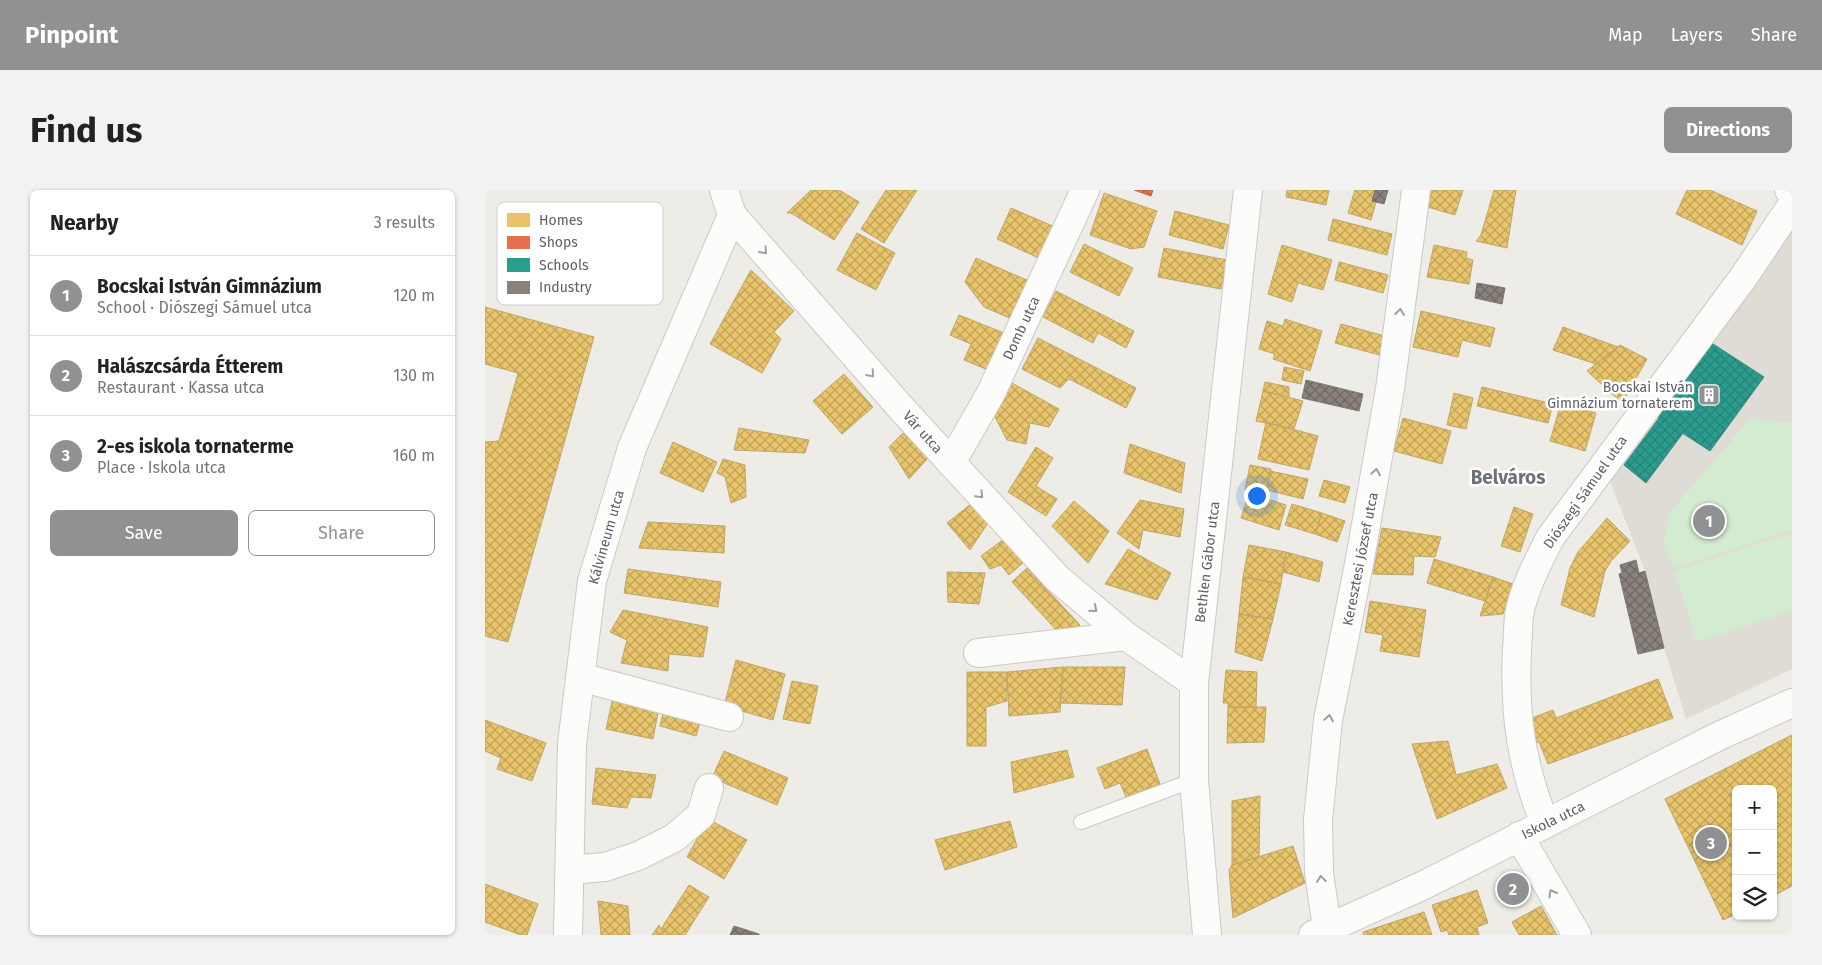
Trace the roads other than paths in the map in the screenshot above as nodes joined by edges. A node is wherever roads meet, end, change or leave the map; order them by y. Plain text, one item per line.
1 (1085, 190) edge
2 (1248, 190) edge
3 (1416, 190) edge
4 (728, 203) edge
5 (1792, 205) edge
6 (951, 462) junction
7 (1127, 636) junction
8 (978, 653) dead end
9 (580, 677) junction
10 (1194, 683) junction
11 (1792, 703) edge
12 (729, 717) dead end
13 (1194, 780) junction
14 (709, 788) dead end
15 (1081, 822) dead end
16 (1545, 824) junction
17 (1519, 836) junction
18 (569, 870) junction
19 (1337, 929) edge
20 (568, 935) edge
21 (1207, 935) edge
22 (1577, 935) edge

1 - 6 street, Domb utca
2 - 10 street, Bethlen Gábor utca
19 -> 3 street, Keresztesi József utca
4 -> 6 street, Vár utca
4 - 9 street, Kálvineum utca
5 - 16 street, Diószegi Sámuel utca
6 -> 7 street, Vár utca
7 - 8 street
7 - 10 street, Vár utca
9 - 12 street
9 - 18 street, Kálvineum utca
10 - 13 street, Bethlen Gábor utca
11 - 16 street, Iskola utca
13 - 15 lane
13 - 21 street, Bethlen Gábor utca
14 - 18 street
16 - 17 street, Iskola utca
17 - 19 street, Iskola utca
22 -> 17 street
18 - 20 street, Kálvineum utca

